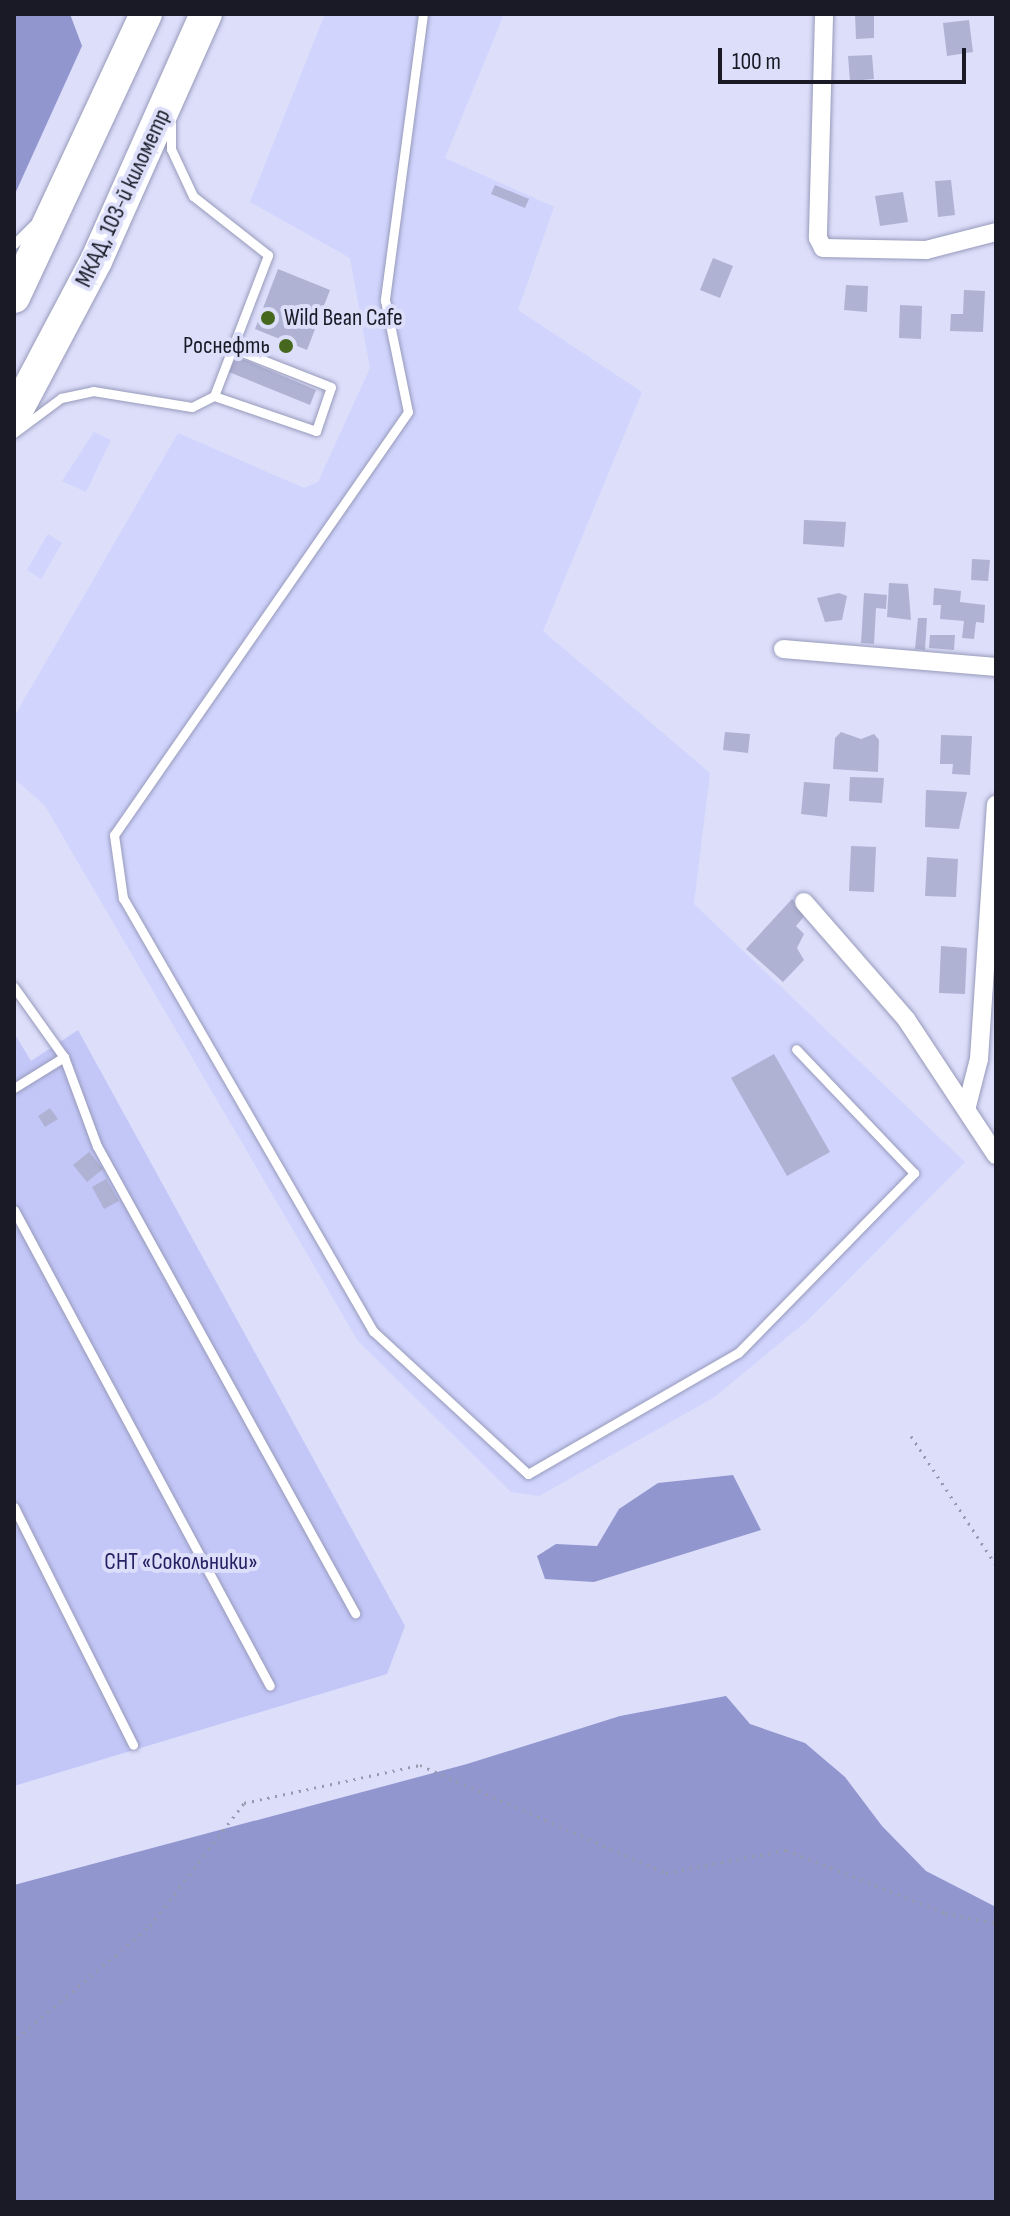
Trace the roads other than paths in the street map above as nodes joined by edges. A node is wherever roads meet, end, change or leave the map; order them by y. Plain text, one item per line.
1 (146, 14) edge
2 (206, 14) edge
3 (423, 14) edge
4 (824, 17) dead end
5 (178, 80) junction
6 (72, 180) junction
7 (996, 232) edge
8 (14, 244) edge
9 (14, 297) edge
10 (232, 348) junction
11 (214, 396) junction
12 (14, 416) edge
13 (14, 433) edge
14 (783, 649) dead end
15 (996, 667) edge
16 (996, 805) edge
17 (804, 902) dead end
18 (14, 987) edge
19 (796, 1049) dead end
20 (64, 1057) junction
21 (14, 1088) edge
22 (967, 1106) junction
23 (996, 1155) edge
24 (14, 1210) edge
25 (14, 1507) edge
26 (355, 1613) dead end
27 (270, 1686) dead end
28 (133, 1745) dead end

1 - 6 highway
2 - 5 highway, МКАД, 103-й километр
3 - 19 lane
4 - 7 street
5 - 10 lane
5 - 12 highway, МКАД, 103-й километр
6 - 8 lane
6 - 9 highway
10 - 11 lane
10 - 11 lane
11 - 13 lane
14 - 15 street
16 - 22 street
17 - 22 street
18 - 20 lane
20 - 21 lane
20 - 26 lane
22 - 23 street
24 - 27 lane
25 - 28 lane

